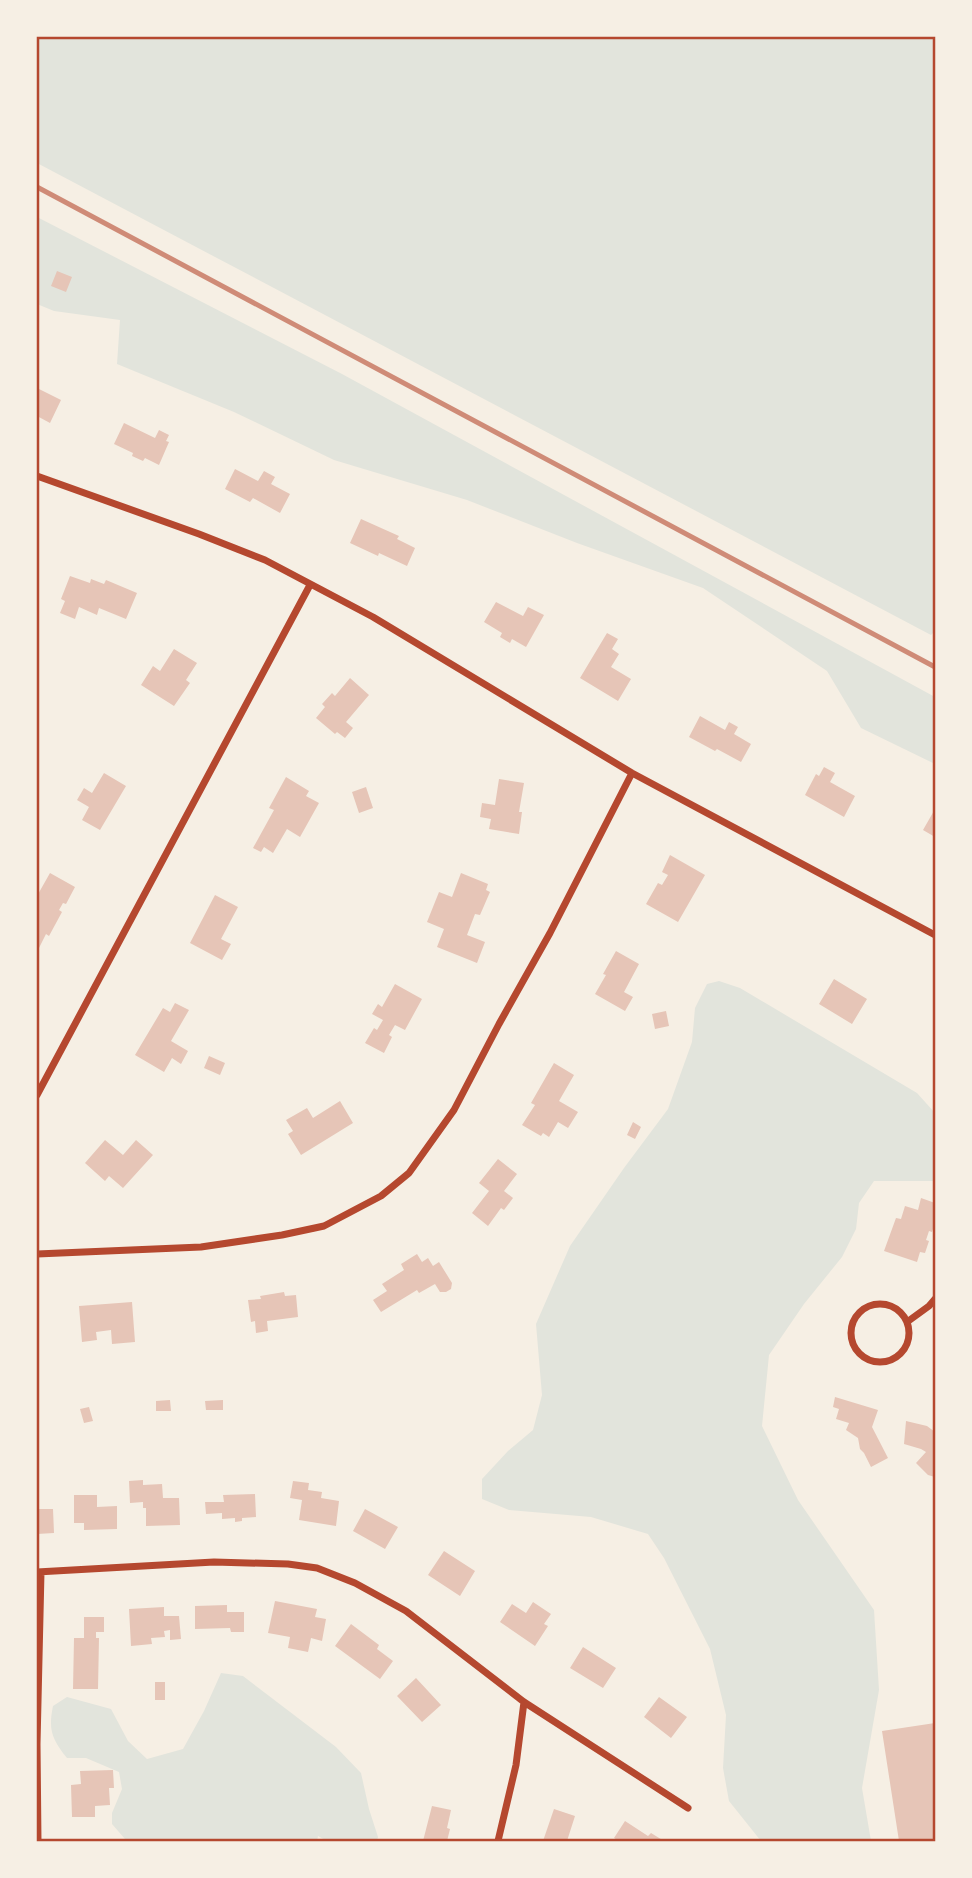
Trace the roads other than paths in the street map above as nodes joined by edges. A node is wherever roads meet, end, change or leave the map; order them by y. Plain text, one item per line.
1 (37, 476) edge
2 (310, 585) junction
3 (632, 773) junction
4 (935, 934) edge
5 (37, 1095) edge
6 (37, 1254) edge
7 (935, 1298) edge
8 (907, 1322) junction
9 (39, 1572) edge
10 (524, 1702) junction
11 (688, 1808) dead end
12 (38, 1841) edge
13 (498, 1841) edge

1 - 2 street
2 - 3 street
2 - 5 street
3 - 4 street
3 - 6 street
7 - 8 street
8 - 8 street
9 - 10 street
9 - 12 street
10 - 11 street
10 - 13 street

